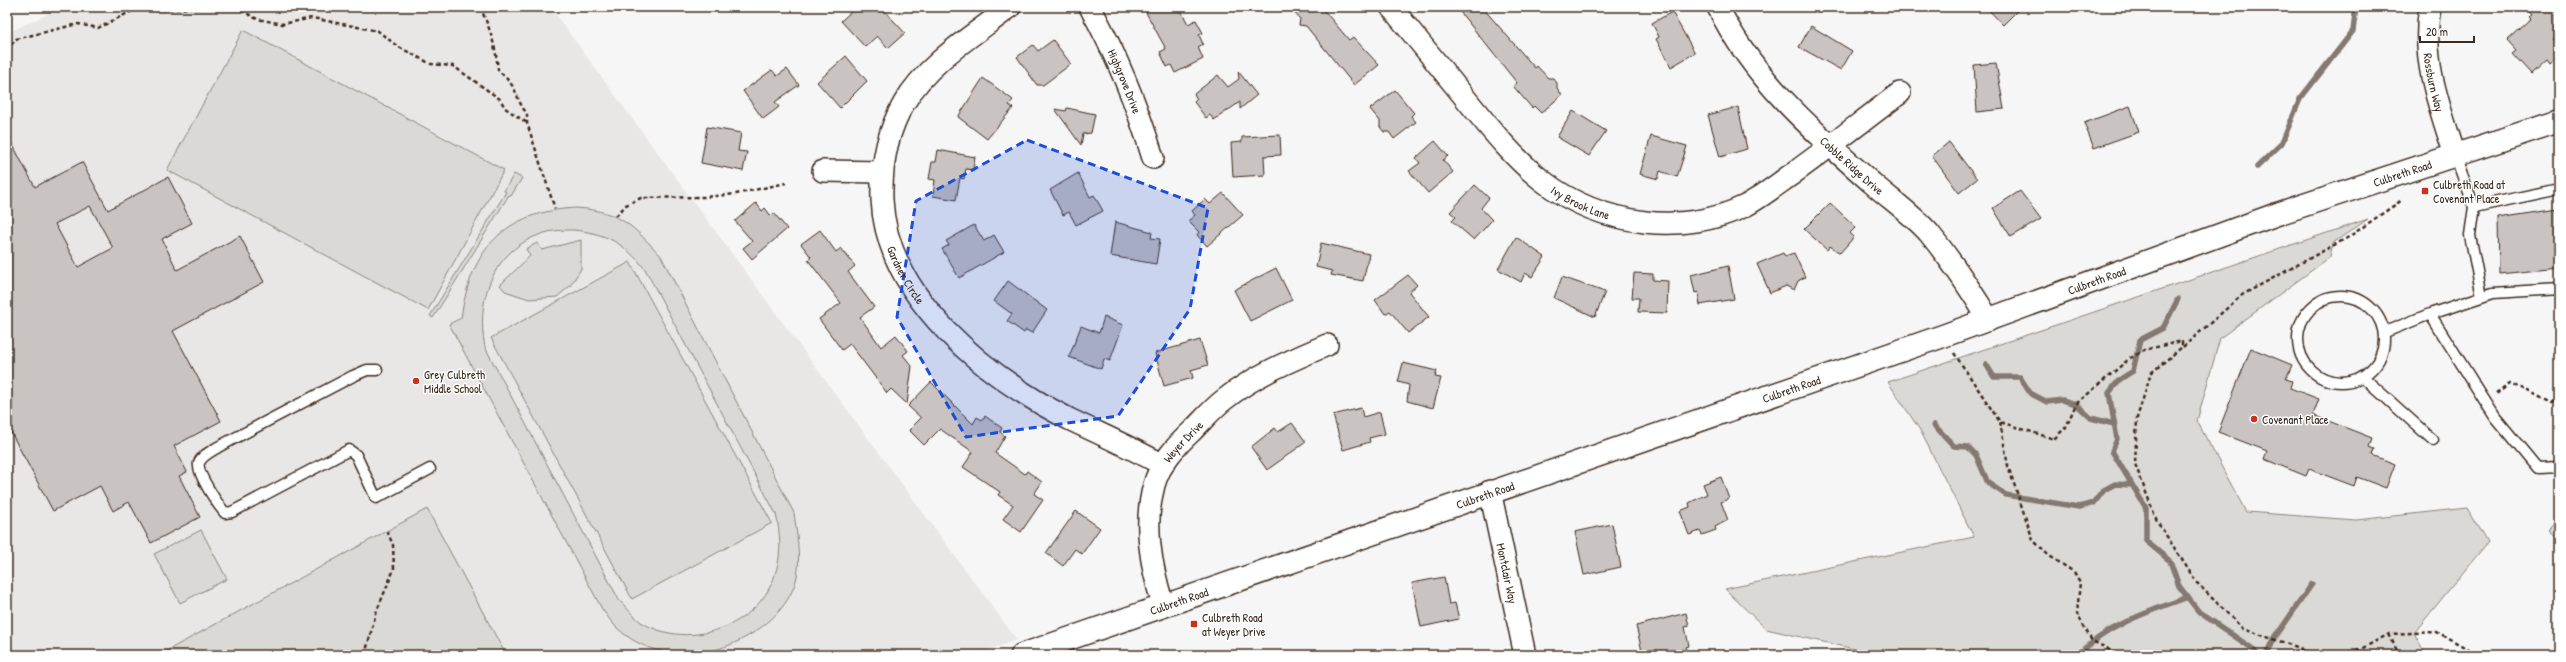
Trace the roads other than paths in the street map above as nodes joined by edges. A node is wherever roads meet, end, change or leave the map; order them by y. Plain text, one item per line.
1 (1010, 7) edge
2 (1090, 7) edge
3 (1391, 7) edge
4 (1718, 7) edge
5 (2430, 7) edge
6 (1900, 93) dead end
7 (2559, 121) edge
8 (1830, 146) junction
9 (2455, 155) junction
10 (1153, 158) dead end
11 (823, 171) dead end
12 (882, 172) junction
13 (2559, 189) edge
14 (2474, 207) junction
15 (2559, 289) edge
16 (2482, 296) junction
17 (2430, 314) junction
18 (1989, 320) junction
19 (2385, 332) junction
20 (1327, 345) dead end
21 (377, 370) dead end
22 (2363, 377) junction
23 (2433, 440) dead end
24 (1162, 465) junction
25 (2559, 467) edge
26 (430, 468) dead end
27 (1490, 491) junction
28 (1163, 605) junction
29 (1022, 655) edge
30 (1525, 655) edge

1 - 12 street, Gardner Circle
2 - 10 street, Highgrove Drive
3 - 8 street, Ivy Brook Lane
4 - 8 street, Cobble Ridge Drive
5 - 9 street, Rossburn Way
6 - 8 street, Ivy Brook Lane
7 - 9 street, Culbreth Road
8 - 18 street, Cobble Ridge Drive
9 - 14 lane
9 - 18 street, Culbreth Road
11 - 12 street
12 - 24 street, Gardner Circle
13 - 14 lane
14 - 16 lane
15 - 16 lane
16 - 17 lane
17 - 19 lane
17 - 25 lane
18 - 27 street, Culbreth Road
19 - 22 lane
19 - 22 lane
20 - 24 street, Weyer Drive
21 - 26 lane
22 - 23 lane
24 - 28 street, Weyer Drive
27 - 28 street, Culbreth Road
27 - 30 street, Montclair Way
28 - 29 street, Culbreth Road

